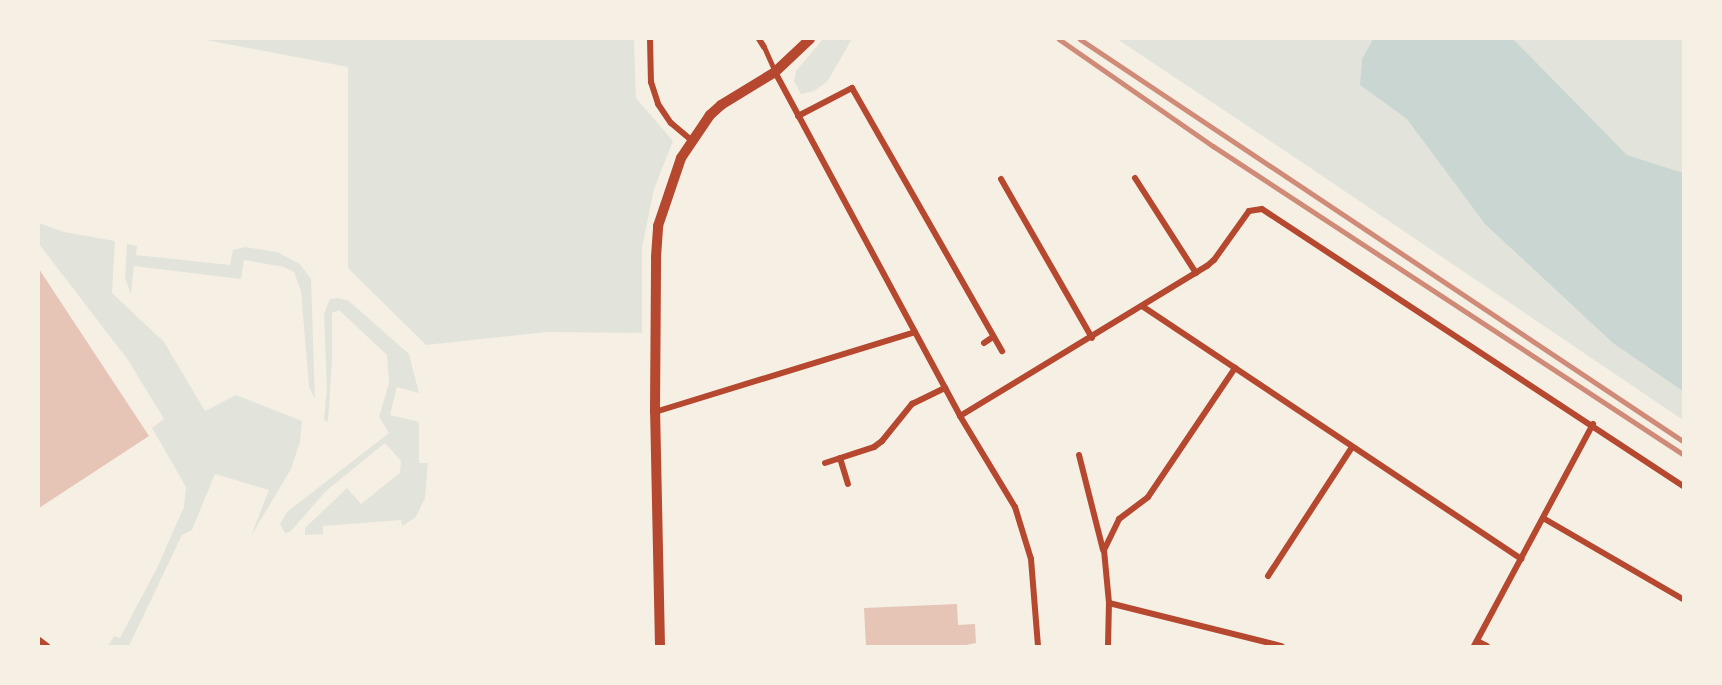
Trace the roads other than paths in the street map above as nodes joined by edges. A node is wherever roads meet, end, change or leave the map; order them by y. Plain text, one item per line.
1 (650, 39) edge
2 (759, 39) edge
3 (810, 39) edge
4 (764, 47) joint
5 (775, 72) junction
6 (798, 116) junction
7 (691, 140) junction
8 (1135, 178) dead end
9 (1001, 179) dead end
10 (1196, 273) junction
11 (1142, 306) junction
12 (915, 332) junction
13 (993, 337) junction
14 (1092, 338) junction
15 (984, 343) dead end
16 (1002, 351) dead end
17 (1235, 368) junction
18 (945, 388) junction
19 (655, 412) junction
20 (960, 416) junction
21 (1593, 424) junction
22 (1352, 447) junction
23 (1079, 455) dead end
24 (840, 458) junction
25 (825, 463) dead end
26 (848, 484) dead end
27 (1683, 486) edge
28 (1543, 518) junction
29 (1104, 550) junction
30 (1521, 559) junction
31 (1268, 576) dead end
32 (1683, 599) edge
33 (1109, 603) junction
34 (39, 640) edge
35 (1476, 643) edge
36 (47, 646) edge
37 (660, 646) edge
38 (1038, 646) edge
39 (1108, 646) edge
40 (1282, 646) edge
41 (1486, 646) edge

1 - 7 street
2 - 4 street
3 - 5 street
4 - 5 street
5 - 6 street
5 - 7 street
6 - 12 street
6 - 13 street
7 - 19 street
8 - 10 street
9 - 14 street
10 - 11 street
10 - 21 street
11 - 14 street
11 - 17 street
12 - 18 street
12 - 19 street
13 - 15 street
13 - 16 street
14 - 20 street
17 - 22 street
17 - 29 street
18 - 20 street
18 - 24 street
19 - 37 street
20 - 38 street
21 - 27 street
21 - 28 street
22 - 30 street
22 - 31 street
23 - 29 street
24 - 25 street
24 - 26 street
28 - 30 street
28 - 32 street
29 - 33 street
30 - 35 street
33 - 39 street
33 - 40 street
34 - 36 street
35 - 41 street

